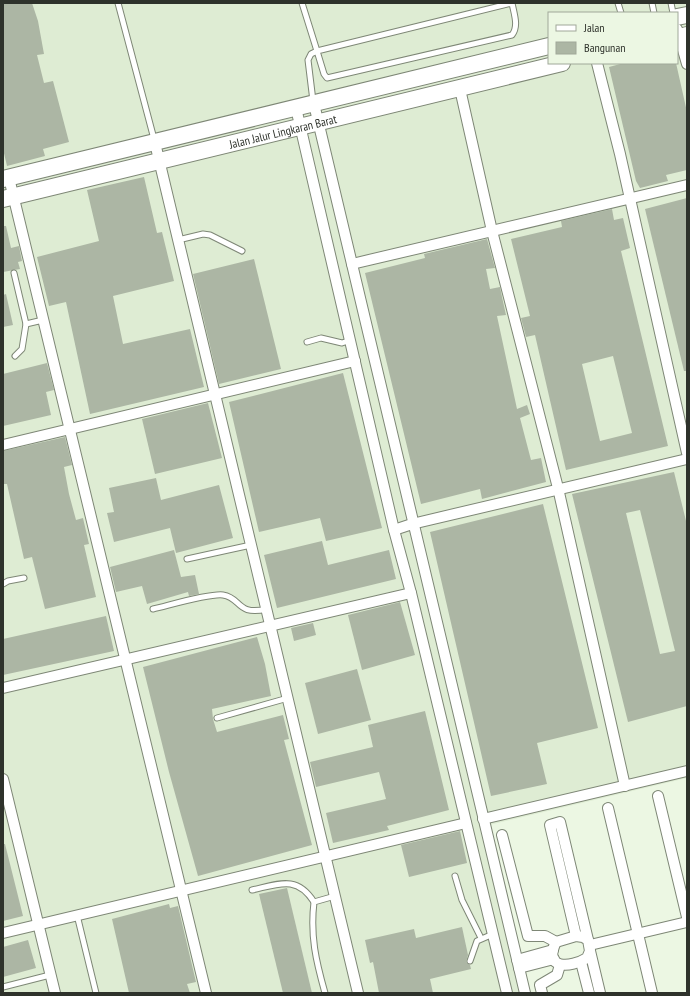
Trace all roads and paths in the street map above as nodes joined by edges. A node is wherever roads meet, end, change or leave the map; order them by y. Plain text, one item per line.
1 (118, 3) edge
2 (302, 3) edge
3 (680, 35) edge
4 (548, 46) edge
5 (317, 51) junction
6 (558, 64) edge
7 (597, 64) edge
8 (687, 64) edge
9 (460, 89) junction
10 (314, 104) junction
11 (296, 108) junction
12 (317, 123) junction
13 (300, 127) junction
14 (155, 143) junction
15 (158, 160) junction
16 (6, 179) edge
17 (687, 185) edge
18 (8, 198) edge
19 (630, 198) junction
20 (492, 231) junction
21 (178, 240) junction
22 (242, 251) dead end
23 (352, 264) junction
24 (14, 273) dead end
25 (43, 320) junction
26 (26, 324) junction
27 (351, 340) junction
28 (307, 342) dead end
29 (15, 356) dead end
30 (355, 361) junction
31 (214, 395) junction
32 (69, 430) junction
33 (3, 445) edge
34 (687, 453) edge
35 (687, 459) edge
36 (558, 488) junction
37 (412, 524) junction
38 (394, 530) junction
39 (251, 544) junction
40 (186, 559) dead end
41 (24, 578) dead end
42 (3, 584) edge
43 (411, 594) junction
44 (153, 609) dead end
45 (267, 609) junction
46 (271, 626) junction
47 (127, 660) junction
48 (3, 688) edge
49 (288, 698) junction
50 (218, 718) dead end
51 (687, 771) edge
52 (3, 779) edge
53 (625, 786) junction
54 (658, 796) dead end
55 (608, 808) dead end
56 (483, 819) junction
57 (466, 823) junction
58 (502, 835) dead end
59 (326, 856) junction
60 (455, 876) dead end
61 (252, 890) dead end
62 (181, 892) junction
63 (335, 896) junction
64 (314, 902) junction
65 (77, 915) junction
66 (687, 917) edge
67 (687, 922) edge
68 (38, 924) junction
69 (3, 933) edge
70 (493, 934) junction
71 (638, 934) junction
72 (576, 936) junction
73 (481, 938) junction
74 (589, 945) junction
75 (556, 954) junction
76 (470, 961) dead end
77 (581, 962) junction
78 (518, 964) junction
79 (50, 974) junction
80 (3, 987) edge
81 (55, 993) edge
82 (96, 993) edge
83 (206, 993) edge
84 (325, 993) edge
85 (358, 993) edge
86 (507, 993) edge
87 (525, 993) edge
88 (542, 993) edge
89 (589, 993) edge
90 (600, 993) edge
91 (652, 993) edge

1 - 14 lane
2 - 5 lane
3 - 8 street
4 - 10 main road, Jalan Jalur Lingkaran Barat
5 - 5 lane
5 - 10 lane
6 - 9 main road, Jalan Jalur Lingkaran Barat
7 - 19 street
9 - 12 main road, Jalan Jalur Lingkaran Barat
9 - 20 street
10 - 11 main road, Jalan Jalur Lingkaran Barat
10 - 12 street
11 - 13 street
11 - 14 main road, Jalan Jalur Lingkaran Barat
12 - 13 main road, Jalan Jalur Lingkaran Barat
12 - 23 street
13 - 15 main road, Jalan Jalur Lingkaran Barat
13 - 27 street
14 - 15 street
14 - 16 main road, Jalan Jalur Lingkaran Barat
15 - 18 main road, Jalan Jalur Lingkaran Barat
15 - 21 street
16 - 18 street
17 - 19 street
18 - 25 street
19 - 20 street
19 - 34 street
20 - 23 street
20 - 36 street
21 - 22 lane
21 - 31 street
23 - 37 street
24 - 26 lane
25 - 26 lane
25 - 32 street
26 - 29 lane
27 - 28 lane
27 - 30 street
30 - 31 street
30 - 38 street
31 - 32 street
31 - 39 street
32 - 33 street
32 - 47 street
35 - 36 street
36 - 37 street
36 - 53 street
37 - 38 street
37 - 56 street
38 - 43 street
39 - 40 lane
39 - 45 street
41 - 42 lane
43 - 46 street
43 - 57 street
44 - 45 lane
45 - 46 street
46 - 47 street
46 - 49 street
47 - 48 street
47 - 62 street
49 - 50 lane
49 - 59 street
51 - 53 street
52 - 68 street
53 - 56 street
54 - 66 street
55 - 71 street
56 - 78 street
57 - 59 street
57 - 70 street
58 - 75 street
59 - 62 street
59 - 63 street
60 - 73 lane
61 - 64 lane
62 - 65 street
62 - 83 street
63 - 64 lane
63 - 85 street
64 - 84 lane
65 - 68 street
65 - 82 lane
67 - 71 street
68 - 69 street
68 - 79 street
70 - 73 lane
70 - 86 street
71 - 74 street
71 - 91 street
72 - 74 street
72 - 74 street
72 - 75 street
73 - 76 lane
74 - 77 street
74 - 90 street
75 - 77 street
75 - 78 street
75 - 88 street
77 - 89 street
78 - 87 street
79 - 80 lane
79 - 81 street

